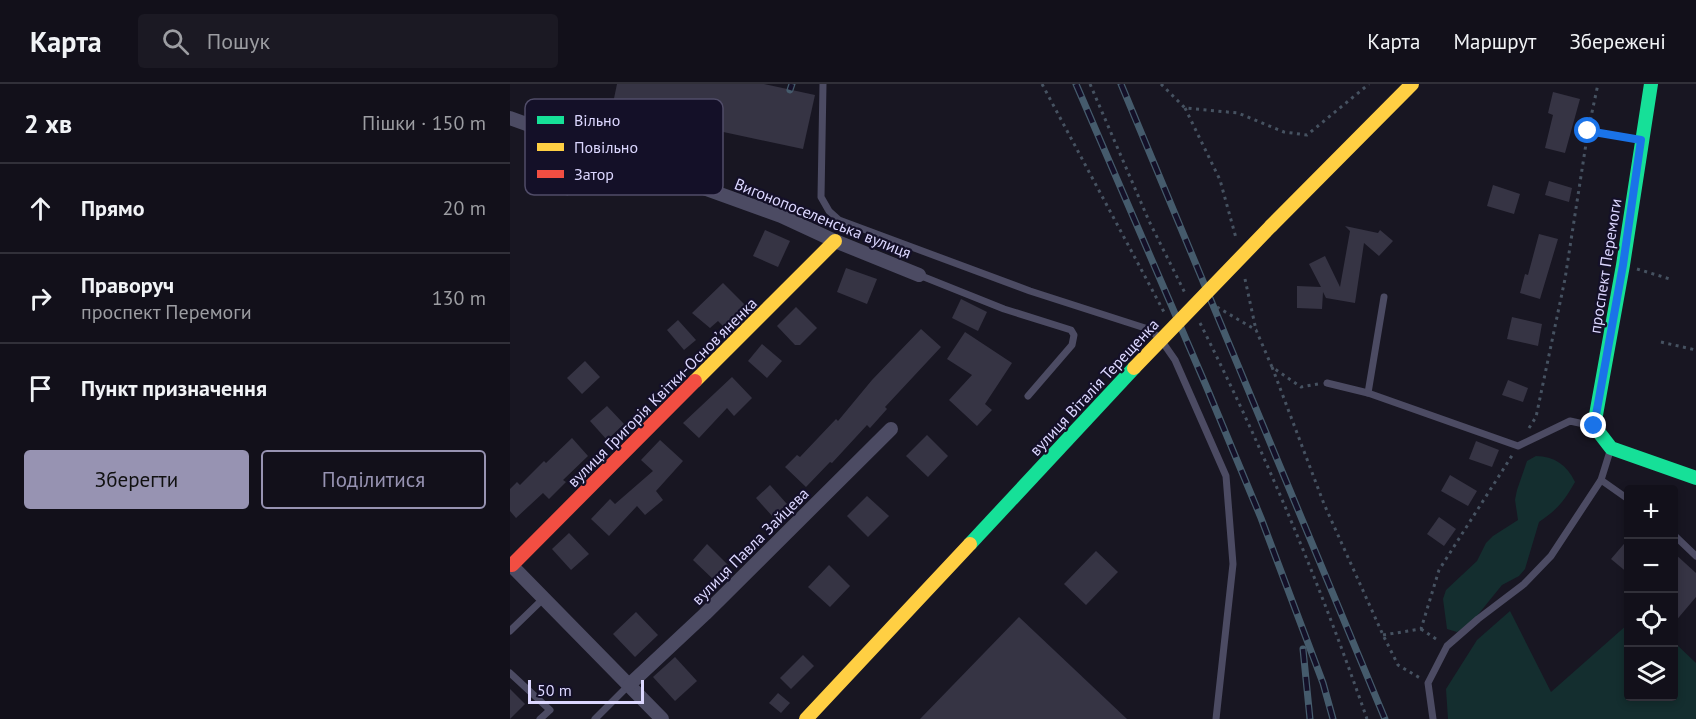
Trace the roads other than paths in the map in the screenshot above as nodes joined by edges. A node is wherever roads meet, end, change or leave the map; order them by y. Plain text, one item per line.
1 (823, 84) edge
2 (1412, 84) edge
3 (1651, 84) edge
4 (722, 195) edge
5 (835, 241) junction
6 (920, 275) joint
7 (1384, 297) dead end
8 (1327, 382) road end
9 (1368, 393) junction
10 (1028, 396) dead end
11 (1594, 426) junction
12 (891, 429) dead end
13 (1611, 448) junction
14 (1696, 478) edge
15 (1601, 480) junction
16 (1624, 496) edge
17 (1678, 539) edge
18 (1696, 556) edge
19 (511, 565) edge
20 (544, 598) junction
21 (510, 631) edge
22 (510, 673) edge
23 (629, 685) junction
24 (540, 719) edge
25 (595, 719) edge
26 (662, 719) edge
27 (806, 719) edge
28 (1216, 719) edge
29 (1433, 719) edge

1 - 28 lane
2 - 27 street, вулиця Віталія Терещенка, bridge
3 - 11 street, проспект Перемоги
4 - 5 street, Вигонопоселенська вулиця
5 - 6 street, Вигонопоселенська вулиця
5 - 19 street, вулиця Григорія Квітки-Основʼяненка
6 - 10 lane
7 - 9 lane
8 - 9 lane
9 - 11 lane
11 - 13 street
12 - 23 street, вулиця Павла Зайцева
13 - 14 street
13 - 15 lane
15 - 16 lane
15 - 29 lane
17 - 18 lane
19 - 20 street
20 - 21 lane
20 - 23 street
22 - 24 lane
23 - 25 lane
23 - 26 street

